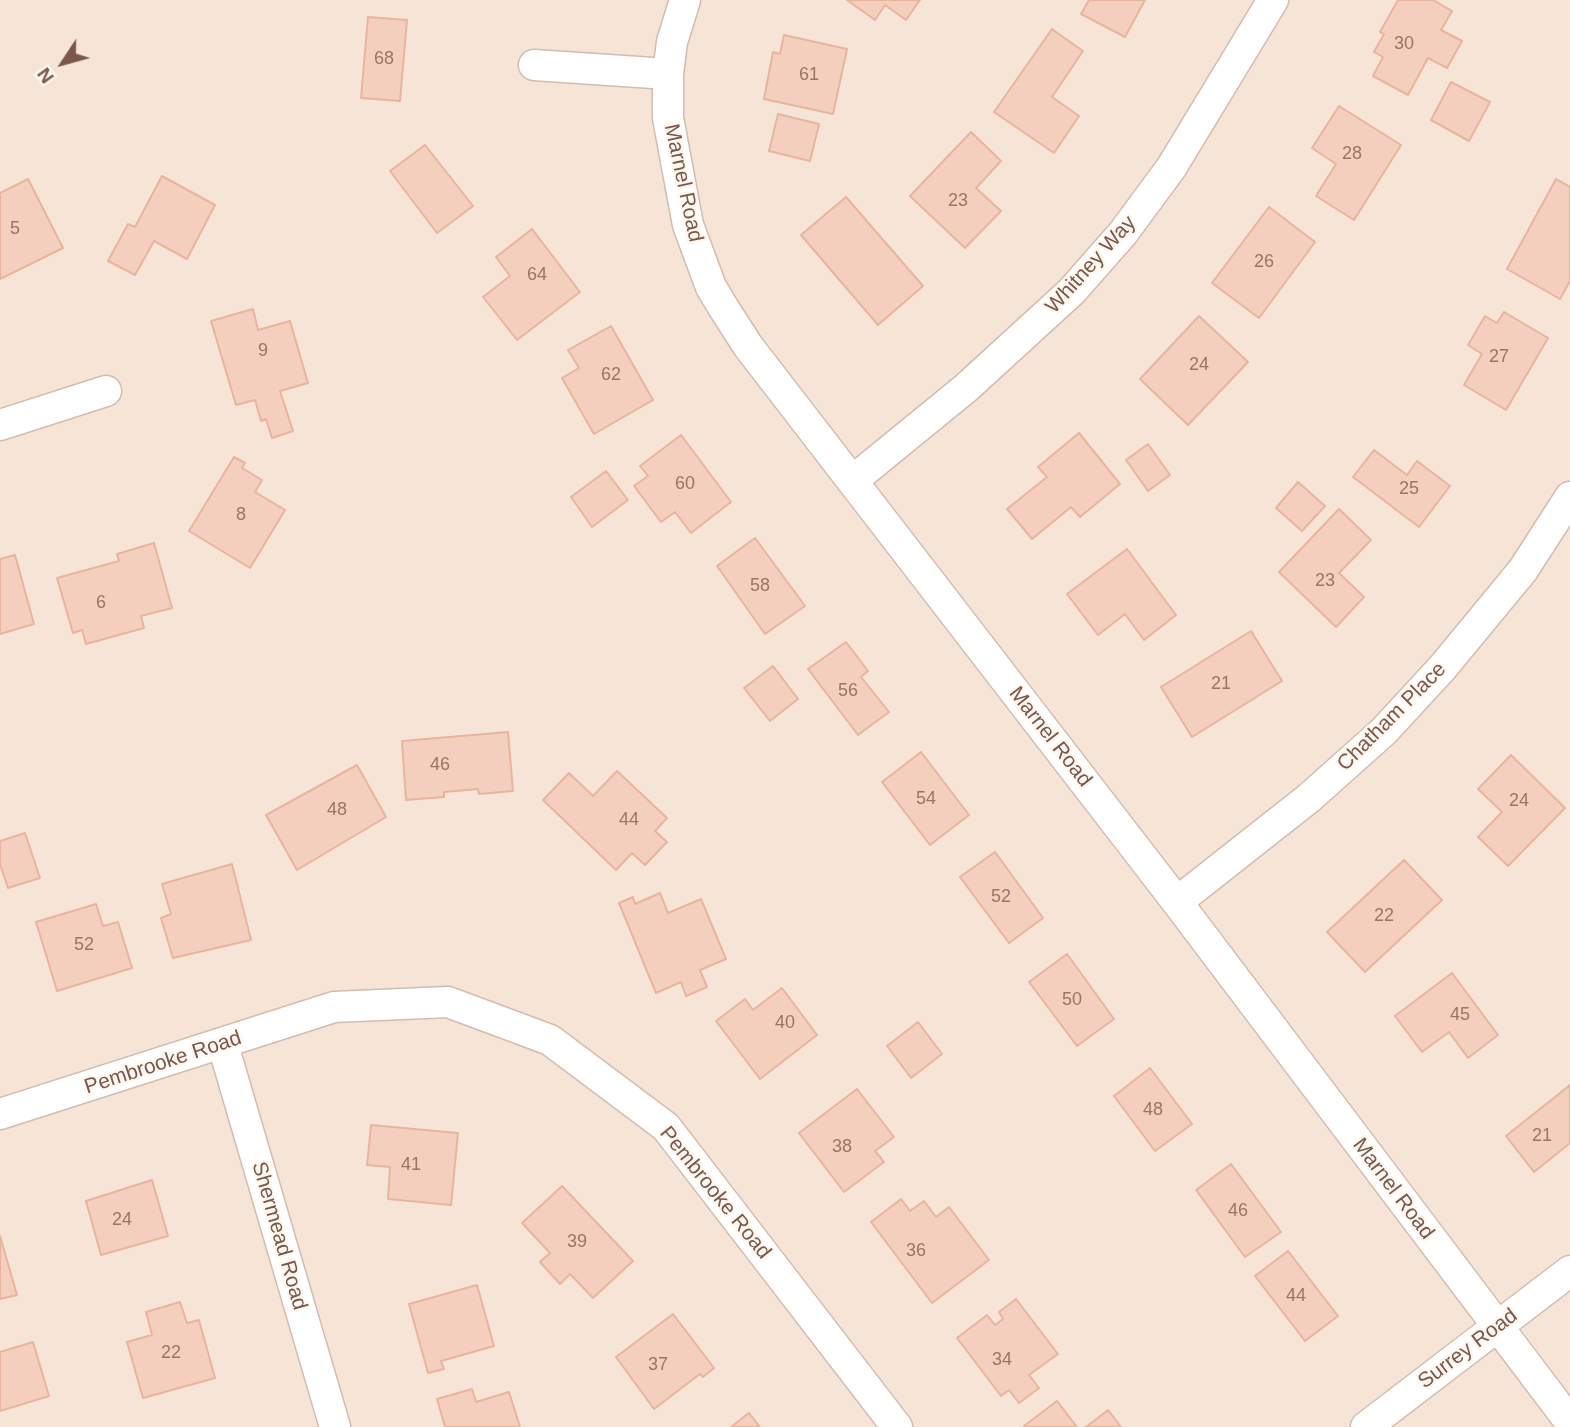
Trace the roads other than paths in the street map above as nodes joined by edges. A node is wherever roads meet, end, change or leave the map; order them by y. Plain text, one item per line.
1 (685, 0) edge
2 (1273, 0) edge
3 (534, 65) dead end
4 (668, 74) junction
5 (106, 391) dead end
6 (0, 425) edge
7 (852, 481) junction
8 (1570, 497) edge
9 (1177, 902) junction
10 (223, 1045) junction
11 (0, 1114) edge
12 (1570, 1271) edge
13 (1497, 1326) junction
14 (1570, 1422) edge
15 (335, 1427) edge
16 (897, 1427) edge
17 (1366, 1427) edge

1 - 4 street, Marnel Road
2 - 7 street, Whitney Way
3 - 4 street
4 - 7 street, Marnel Road
5 - 6 street
7 - 9 street, Marnel Road
8 - 9 street, Chatham Place
9 - 13 street, Marnel Road
10 - 11 street, Pembrooke Road
10 - 15 street, Shermead Road
10 - 16 street, Pembrooke Road
12 - 13 street, Surrey Road
13 - 14 street, Marnel Road
13 - 17 street, Surrey Road

